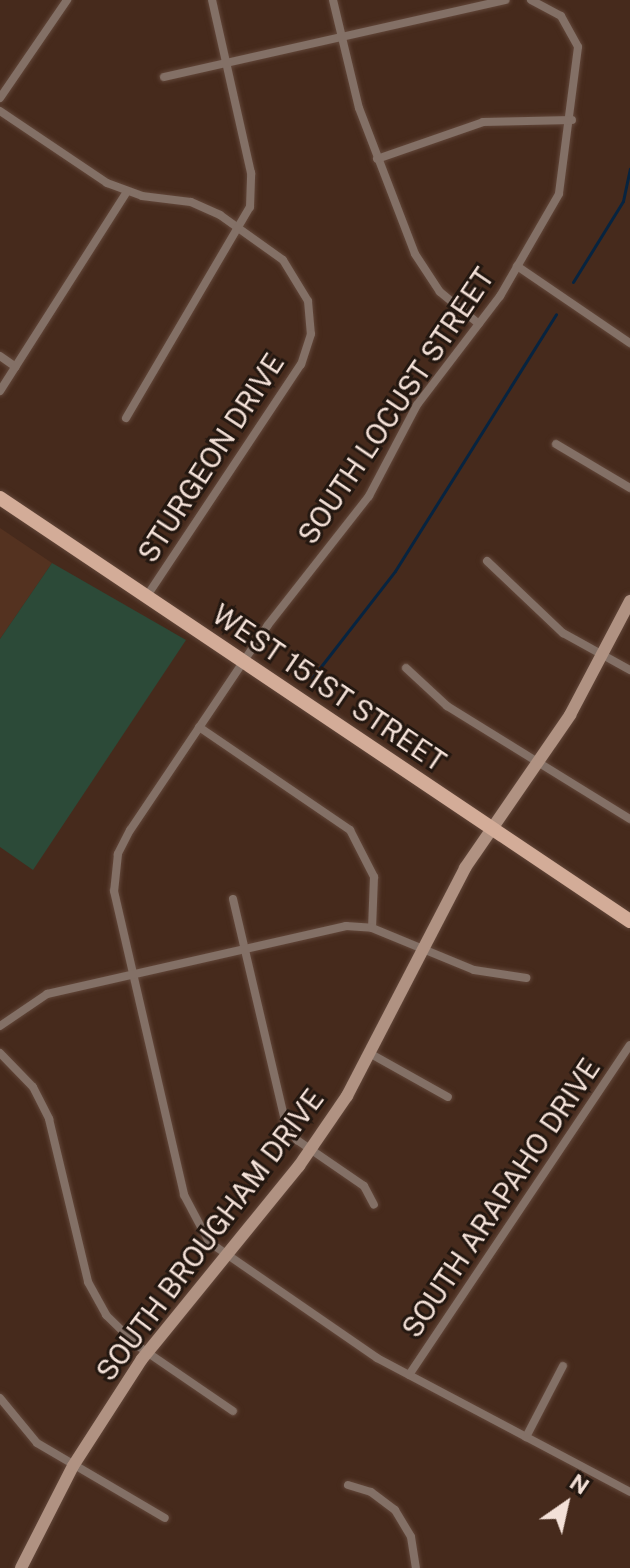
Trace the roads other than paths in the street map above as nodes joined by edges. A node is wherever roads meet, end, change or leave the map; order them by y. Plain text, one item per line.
1 (67, 0) edge
2 (212, 0) edge
3 (333, 0) edge
4 (505, 0) edge
5 (531, 0) edge
6 (469, 4) edge
7 (341, 37) junction
8 (226, 63) junction
9 (164, 77) dead end
10 (0, 98) edge
11 (0, 111) edge
12 (572, 120) junction
13 (377, 159) junction
14 (127, 192) junction
15 (240, 229) junction
16 (517, 266) junction
17 (479, 324) junction
18 (630, 343) edge
19 (0, 356) edge
20 (16, 367) junction
21 (0, 391) edge
22 (126, 418) dead end
23 (556, 444) dead end
24 (630, 488) edge
25 (0, 498) edge
26 (487, 561) dead end
27 (146, 597) junction
28 (630, 601) edge
29 (603, 657) junction
30 (242, 661) junction
31 (406, 668) dead end
32 (630, 670) edge
33 (199, 727) junction
34 (537, 763) junction
35 (630, 819) edge
36 (492, 828) junction
37 (233, 899) dead end
38 (630, 921) edge
39 (372, 928) junction
40 (244, 948) junction
41 (423, 950) junction
42 (133, 974) junction
43 (526, 978) dead end
44 (0, 1026) edge
45 (630, 1045) edge
46 (0, 1053) edge
47 (371, 1054) junction
48 (448, 1097) dead end
49 (311, 1149) junction
50 (374, 1205) dead end
51 (226, 1254) junction
52 (147, 1352) junction
53 (563, 1366) dead end
54 (409, 1375) junction
55 (0, 1398) edge
56 (233, 1411) dead end
57 (526, 1437) junction
58 (73, 1466) junction
59 (348, 1485) dead end
60 (630, 1492) edge
61 (165, 1518) dead end
62 (21, 1568) edge
63 (416, 1568) edge

1 - 10 street
2 - 8 street
3 - 7 street
4 - 6 street
5 - 12 street, SOUTH LOCUST STREET
6 - 7 street
7 - 8 street
7 - 13 street
8 - 9 street
8 - 15 street
11 - 14 street
12 - 13 street
12 - 16 street, SOUTH LOCUST STREET
13 - 17 street
14 - 15 street, STURGEON DRIVE
14 - 20 street
15 - 22 street
15 - 27 street, STURGEON DRIVE
16 - 17 street, SOUTH LOCUST STREET
16 - 18 street
17 - 30 street, SOUTH LOCUST STREET
19 - 20 street
20 - 21 street
23 - 24 street
25 - 27 main road, WEST 151ST STREET
26 - 29 street
27 - 30 main road, WEST 151ST STREET
28 - 29 street, SOUTH BROUGHAM DRIVE
29 - 32 street
29 - 34 street, SOUTH BROUGHAM DRIVE
30 - 33 street, SOUTH LOCUST STREET
30 - 36 main road, WEST 151ST STREET
31 - 34 street
33 - 39 street
33 - 42 street, SOUTH LOCUST STREET
34 - 35 street
34 - 36 street, SOUTH BROUGHAM DRIVE
36 - 38 main road, WEST 151ST STREET
36 - 41 street, SOUTH BROUGHAM DRIVE
37 - 40 street
39 - 40 street
39 - 41 street
40 - 42 street
40 - 49 street
41 - 43 street
41 - 47 street, SOUTH BROUGHAM DRIVE
42 - 44 street
42 - 51 street, SOUTH LOCUST STREET
45 - 54 street, SOUTH ARAPAHO DRIVE
46 - 52 street
47 - 48 street
47 - 49 street, SOUTH BROUGHAM DRIVE
49 - 50 street
49 - 51 street, SOUTH BROUGHAM DRIVE
51 - 52 street, SOUTH BROUGHAM DRIVE
51 - 54 street, SOUTH LOCUST STREET
52 - 56 street
52 - 58 street, SOUTH BROUGHAM DRIVE
53 - 57 street
54 - 57 street, SOUTH LOCUST STREET
55 - 58 street
57 - 60 street, SOUTH LOCUST STREET
58 - 61 street
58 - 62 street, SOUTH BROUGHAM DRIVE
59 - 63 street

